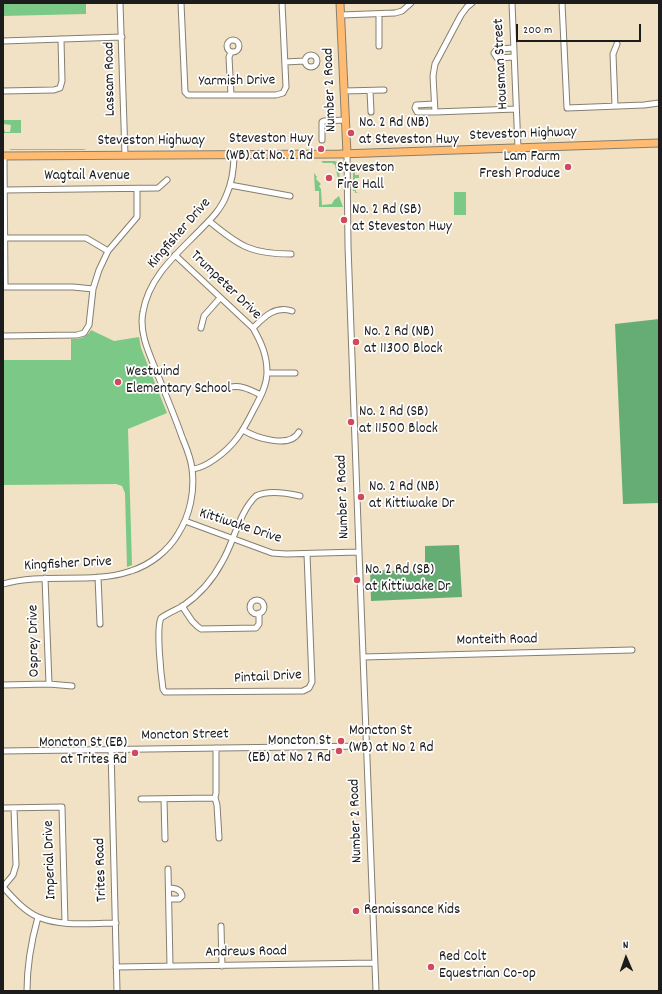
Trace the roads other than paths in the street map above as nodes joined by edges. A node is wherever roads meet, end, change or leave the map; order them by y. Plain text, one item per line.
1 (120, 3) edge
2 (181, 3) edge
3 (282, 3) edge
4 (340, 3) edge
5 (411, 3) edge
6 (472, 3) edge
7 (512, 3) edge
8 (562, 3) edge
9 (379, 14) junction
10 (341, 16) junction
11 (122, 37) junction
12 (61, 39) junction
13 (3, 41) edge
14 (617, 44) dead end
15 (379, 46) dead end
16 (514, 48) junction
17 (231, 52) dead end
18 (514, 57) junction
19 (305, 61) dead end
20 (285, 62) junction
21 (384, 90) dead end
22 (3, 91) edge
23 (370, 91) junction
24 (344, 92) junction
25 (230, 95) junction
26 (659, 103) edge
27 (434, 104) junction
28 (615, 106) junction
29 (516, 109) junction
30 (370, 112) dead end
31 (435, 112) junction
32 (345, 120) junction
33 (322, 140) dead end
34 (659, 143) edge
35 (518, 148) junction
36 (234, 154) junction
37 (347, 154) junction
38 (125, 155) junction
39 (4, 156) edge
40 (166, 180) dead end
41 (230, 185) junction
42 (137, 189) junction
43 (5, 190) junction
44 (290, 196) dead end
45 (209, 221) junction
46 (5, 238) junction
47 (108, 251) junction
48 (291, 254) dead end
49 (175, 255) junction
50 (4, 287) edge
51 (93, 290) junction
52 (220, 298) junction
53 (292, 310) dead end
54 (201, 328) dead end
55 (253, 328) junction
56 (3, 336) edge
57 (267, 373) junction
58 (295, 373) dead end
59 (226, 388) dead end
60 (261, 395) junction
61 (243, 430) junction
62 (299, 432) dead end
63 (193, 470) junction
64 (300, 496) dead end
65 (185, 521) junction
66 (233, 539) junction
67 (359, 552) junction
68 (308, 554) junction
69 (98, 577) junction
70 (45, 578) junction
71 (3, 584) edge
72 (182, 606) junction
73 (259, 613) dead end
74 (100, 624) dead end
75 (632, 650) dead end
76 (363, 657) junction
77 (3, 684) edge
78 (49, 684) junction
79 (72, 686) dead end
80 (367, 746) junction
81 (216, 748) junction
82 (111, 749) junction
83 (3, 751) edge
84 (215, 798) junction
85 (141, 799) dead end
86 (164, 799) junction
87 (3, 808) edge
88 (14, 808) junction
89 (219, 838) dead end
90 (165, 839) dead end
91 (168, 869) dead end
92 (3, 887) edge
93 (169, 888) junction
94 (169, 899) junction
95 (38, 917) junction
96 (65, 923) junction
97 (116, 923) junction
98 (221, 926) dead end
99 (375, 963) junction
100 (170, 966) junction
101 (222, 966) junction
102 (116, 967) junction
103 (27, 991) edge
104 (117, 991) edge
105 (376, 991) edge

1 - 11 street, Lassam Road
2 - 25 street, Yarmish Drive
3 - 20 street
4 - 10 main road, Number 2 Road
5 - 9 street
6 - 27 street
7 - 16 street, Housman Street
8 - 28 street
9 - 10 street
9 - 15 street
10 - 24 main road, Number 2 Road
11 - 12 street
11 - 38 street, Lassam Road
12 - 13 street
12 - 22 street
14 - 28 street
16 - 18 street, Housman Street
16 - 18 street
17 - 25 street
18 - 29 street, Housman Street
19 - 20 street
20 - 25 street, Yarmish Drive
21 - 23 street
23 - 24 street
23 - 30 street
24 - 32 main road, Number 2 Road
26 - 28 street
27 - 31 street
27 - 31 street
29 - 31 street
29 - 35 street, Housman Street
32 - 33 street
32 - 37 main road, Number 2 Road
34 - 35 main road, Steveston Highway
35 - 37 main road, Steveston Highway
36 - 37 main road, Steveston Highway
36 - 38 main road, Steveston Highway
36 - 41 street, Kingfisher Drive
37 - 67 street, Number 2 Road
38 - 39 main road, Steveston Highway
39 - 43 street
40 - 42 street, Wagtail Avenue
41 - 44 street
41 - 45 street, Kingfisher Drive
42 - 43 street, Wagtail Avenue
42 - 47 street
43 - 46 street
45 - 48 street
45 - 49 street, Kingfisher Drive
46 - 47 street
46 - 50 street
47 - 51 street
49 - 52 street, Trumpeter Drive
49 - 63 street, Kingfisher Drive
50 - 51 street
51 - 56 street
52 - 54 street
52 - 55 street, Trumpeter Drive
53 - 55 street
55 - 57 street, Trumpeter Drive
57 - 58 street
57 - 60 street, Trumpeter Drive
59 - 60 street
60 - 61 street, Trumpeter Drive
61 - 62 street
61 - 63 street, Trumpeter Drive
63 - 65 street, Kingfisher Drive
64 - 66 street
65 - 66 street, Kittiwake Drive
65 - 69 street, Kingfisher Drive
66 - 68 street, Kittiwake Drive
66 - 72 street
67 - 68 street, Kittiwake Drive
67 - 76 street, Number 2 Road
68 - 72 street, Pintail Drive
69 - 70 street, Kingfisher Drive
69 - 74 street
70 - 71 street, Kingfisher Drive
70 - 78 street, Osprey Drive
72 - 73 street
75 - 76 street, Monteith Road
76 - 80 street, Number 2 Road
77 - 78 street, Osprey Drive
78 - 79 street
80 - 81 street, Moncton Street
80 - 99 street, Number 2 Road
81 - 82 street, Moncton Street
81 - 84 street
82 - 83 street, Moncton Street
82 - 97 street, Trites Road
84 - 86 street
84 - 89 street
85 - 86 street
86 - 90 street
87 - 88 street, Imperial Drive
88 - 92 street
88 - 96 street, Imperial Drive
91 - 93 street
92 - 95 street
93 - 94 street
93 - 94 street
94 - 100 street
95 - 96 street
95 - 103 street
96 - 97 street
97 - 102 street, Trites Road
98 - 101 street
99 - 101 street, Andrews Road
99 - 105 street, Number 2 Road
100 - 101 street, Andrews Road
100 - 102 street, Andrews Road
102 - 104 street, Trites Road

